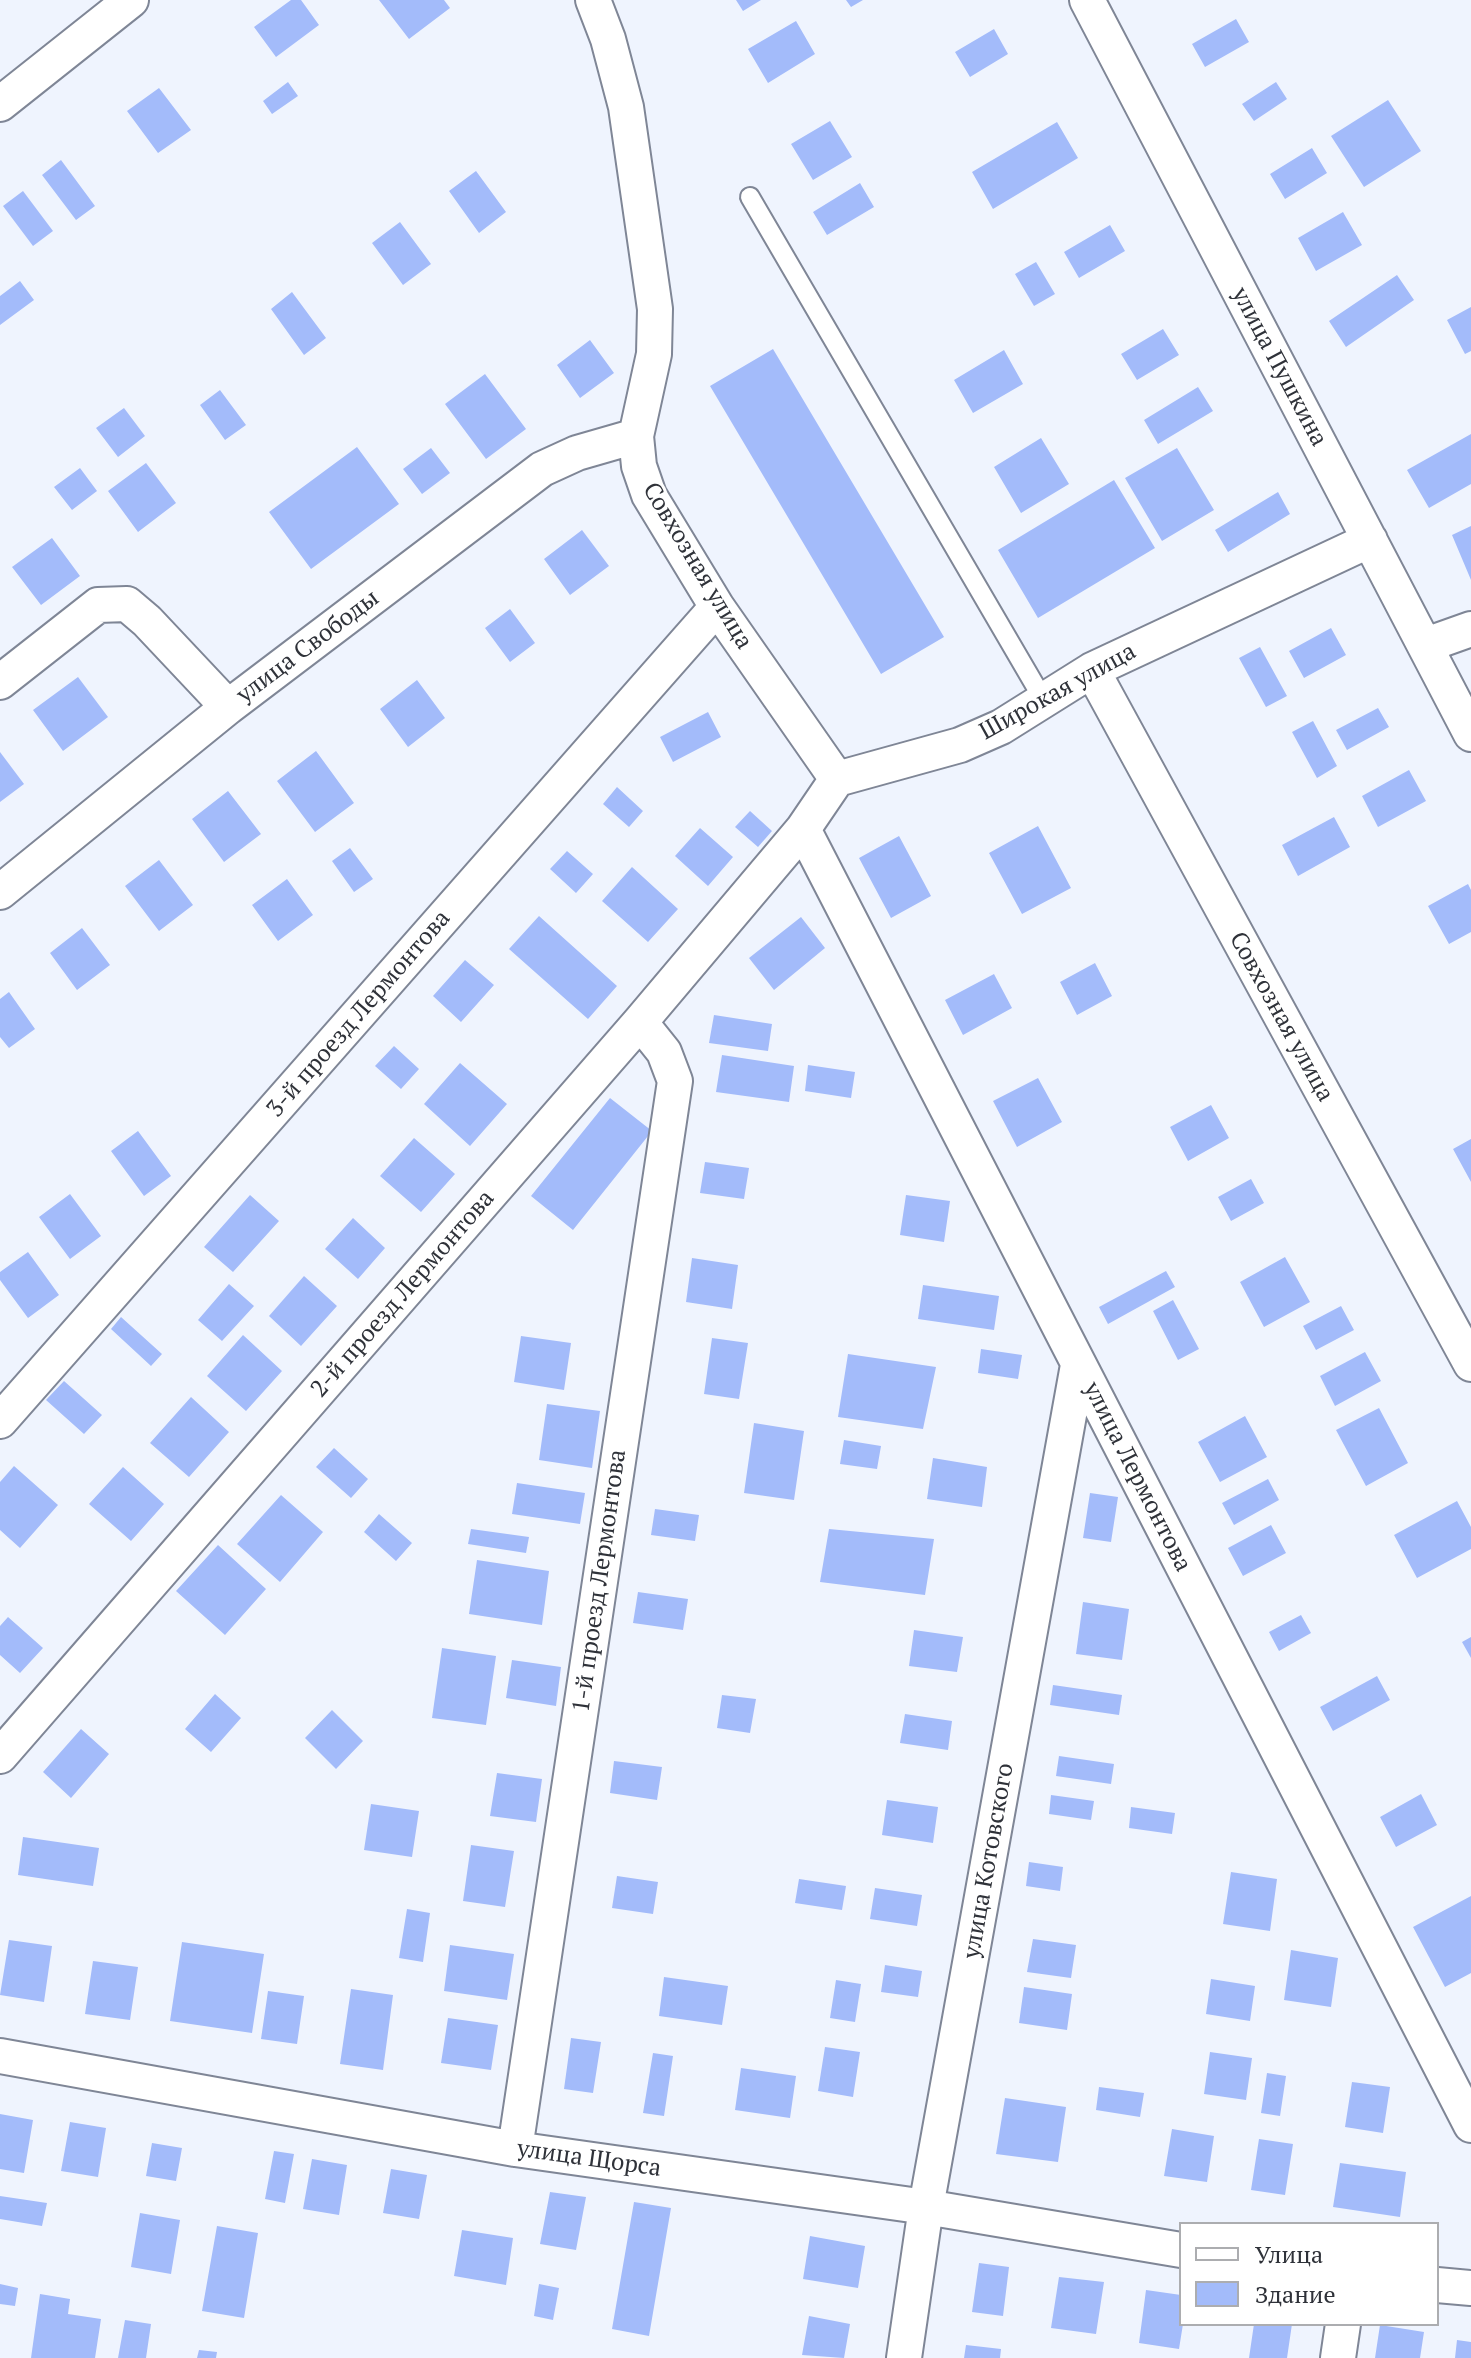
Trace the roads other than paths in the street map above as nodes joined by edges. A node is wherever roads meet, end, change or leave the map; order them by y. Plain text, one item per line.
1 (131, 0) edge
2 (593, 0) edge
3 (1087, 0) edge
4 (0, 104) edge
5 (750, 197) dead end
6 (636, 436) junction
7 (1370, 540) junction
8 (717, 607) junction
9 (1471, 629) edge
10 (1426, 645) junction
11 (1092, 670) junction
12 (0, 682) edge
13 (1043, 699) junction
14 (228, 707) junction
15 (1471, 734) edge
16 (837, 779) junction
17 (803, 829) junction
18 (0, 892) edge
19 (640, 1022) junction
20 (1471, 1364) edge
21 (1078, 1365) junction
22 (0, 1421) edge
23 (0, 1756) edge
24 (0, 2056) edge
25 (1471, 2125) edge
26 (515, 2149) junction
27 (926, 2207) junction
28 (1179, 2250) edge
29 (1439, 2285) edge
30 (1471, 2288) edge
31 (1343, 2326) edge
32 (904, 2358) edge
33 (1338, 2358) edge

1 - 4 street
2 - 6 street, Совхозная улица
3 - 7 street, улица Пушкина
5 - 13 lane
6 - 8 street, Совхозная улица
6 - 14 street, улица Свободы
7 - 10 street, улица Пушкина
7 - 11 street, Широкая улица
8 - 16 street, Совхозная улица
8 - 22 street, 3-й проезд Лермонтова
9 - 10 street
10 - 15 street, улица Пушкина
11 - 13 street, Широкая улица
11 - 20 street, Совхозная улица
12 - 14 street
13 - 16 street, Широкая улица
14 - 18 street, улица Свободы
16 - 17 street
17 - 19 street, 2-й проезд Лермонтова
17 - 21 street, улица Лермонтова
19 - 23 street, 2-й проезд Лермонтова
19 - 26 street, 1-й проезд Лермонтова
21 - 25 street, улица Лермонтова
21 - 27 street, улица Котовского
24 - 26 street, улица Щорса
26 - 27 street, улица Щорса
27 - 28 street, улица Щорса
27 - 32 street, улица Котовского
29 - 30 street
31 - 33 street

